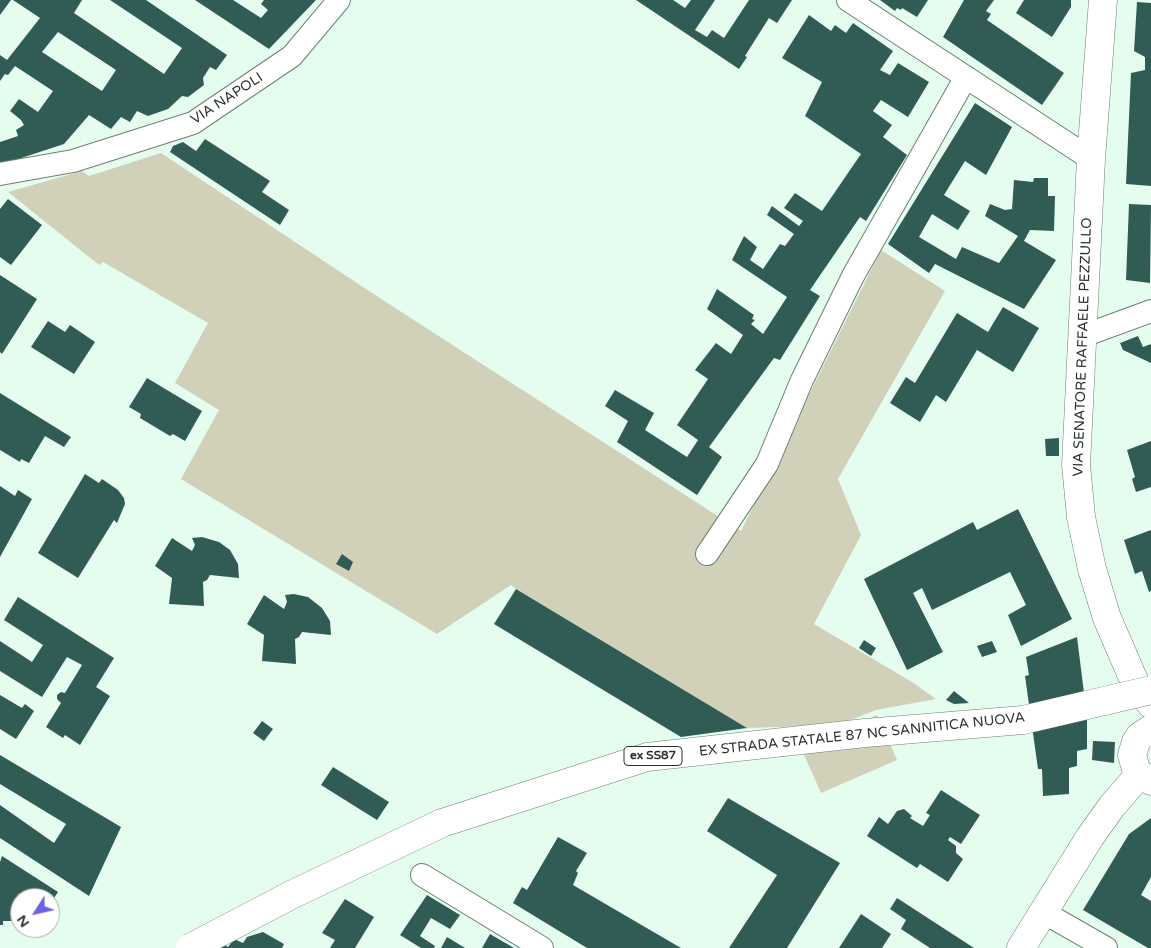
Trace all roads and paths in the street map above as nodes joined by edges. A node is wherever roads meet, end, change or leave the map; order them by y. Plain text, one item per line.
1 (339, 0) edge
2 (848, 0) edge
3 (1103, 0) edge
4 (966, 77) junction
5 (1091, 159) junction
6 (0, 174) edge
7 (1151, 311) edge
8 (1083, 336) junction
9 (707, 554) dead end
10 (1146, 693) edge
11 (1143, 735) edge
12 (1146, 778) edge
13 (422, 875) dead end
14 (1043, 912) junction
15 (190, 948) edge
16 (542, 948) edge
17 (1021, 948) edge
18 (1106, 948) edge

1 - 6 street, VIA NAPOLI
2 - 4 street
3 - 5 main road, VIA SENATORE RAFFAELE PEZZULLO
4 - 5 street
4 - 9 street
5 - 8 main road, VIA SENATORE RAFFAELE PEZZULLO
7 - 8 street
8 - 10 main road, VIA SENATORE RAFFAELE PEZZULLO
10 - 11 main road, VIA SENATORE RAFFAELE PEZZULLO
10 - 15 main road, EX STRADA STATALE 87 NC SANNITICA NUOVA / ex SS87, bridge
11 - 12 main road, VIA SENATORE RAFFAELE PEZZULLO
12 - 14 main road
13 - 16 street
14 - 17 main road
14 - 18 street

